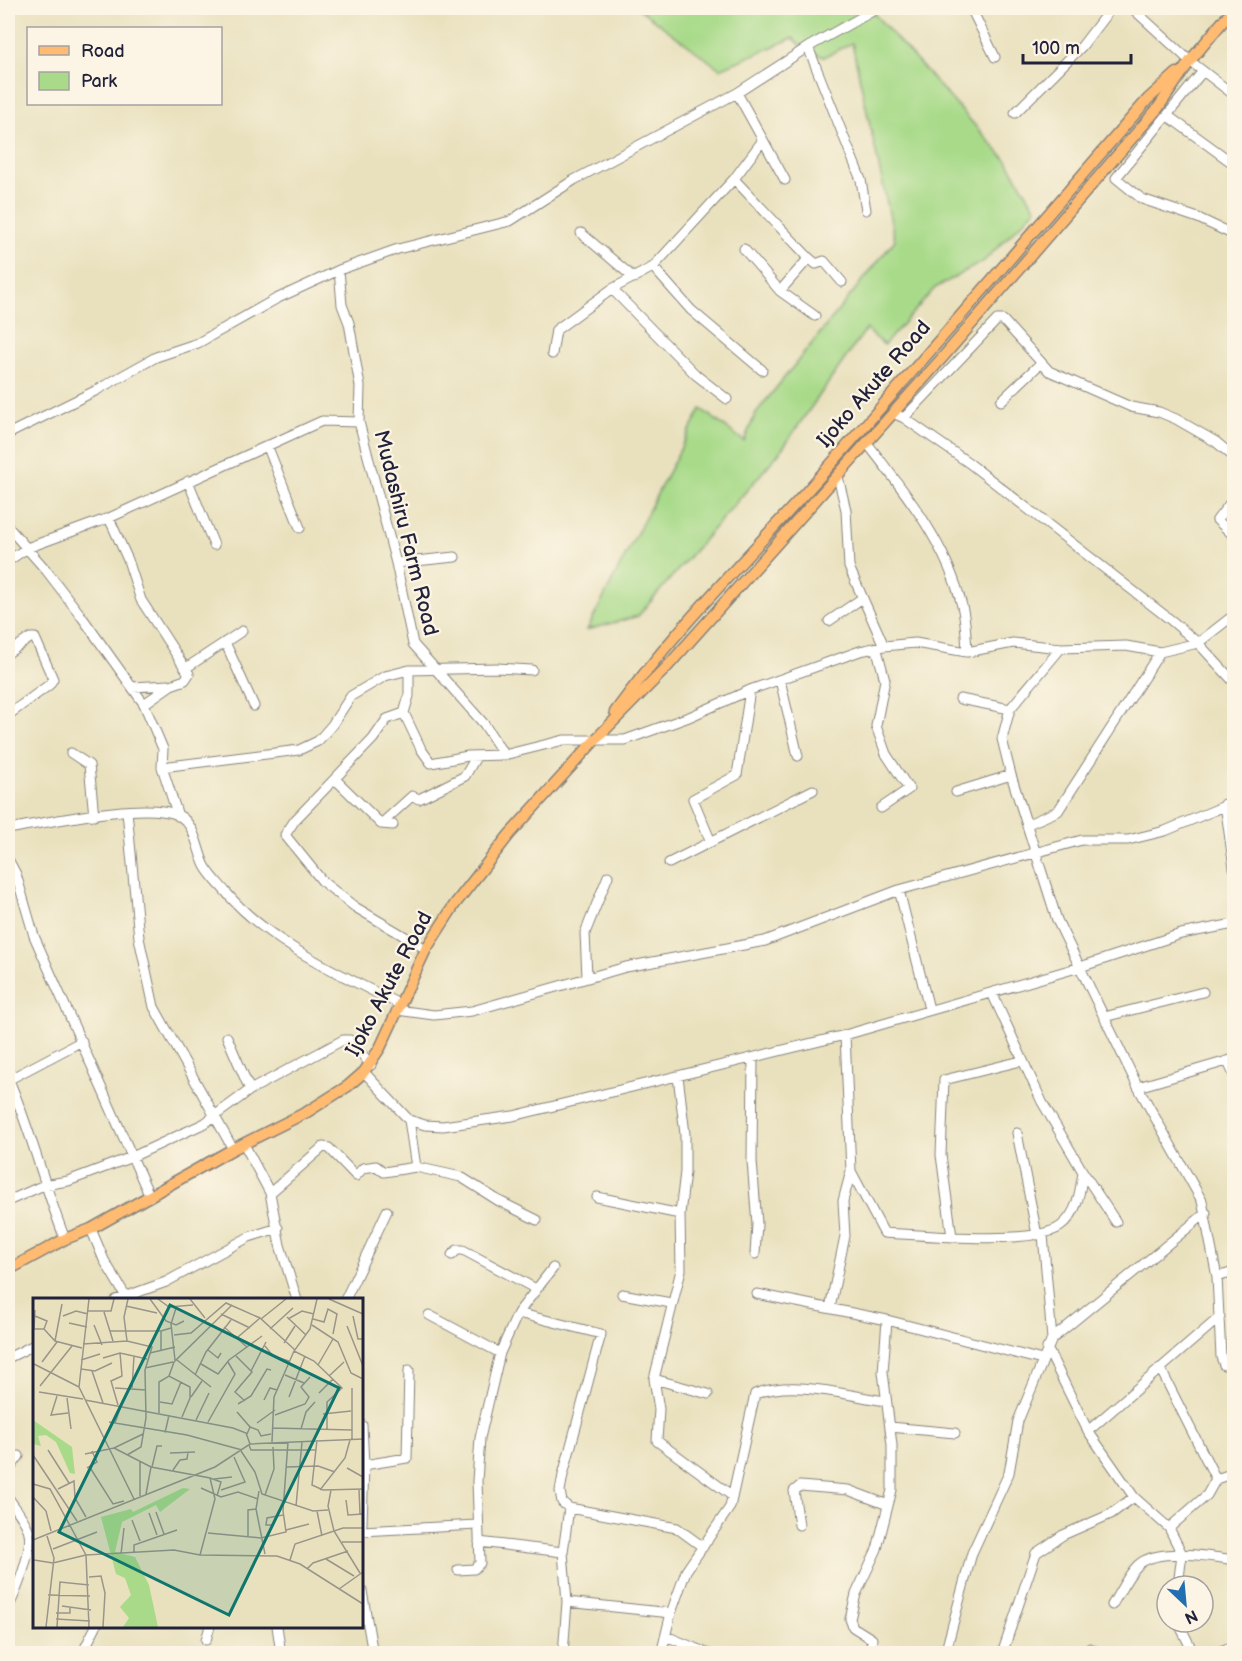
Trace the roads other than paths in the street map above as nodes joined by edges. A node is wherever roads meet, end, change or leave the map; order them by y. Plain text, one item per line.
1 (971, 8) edge
2 (1111, 8) edge
3 (1132, 8) edge
4 (1234, 8) edge
5 (875, 9) edge
6 (808, 47) junction
7 (995, 57) dead end
8 (1190, 61) junction
9 (1203, 71) junction
10 (737, 93) junction
11 (1234, 95) edge
12 (1016, 113) dead end
13 (1168, 116) junction
14 (763, 140) junction
15 (1234, 164) edge
16 (734, 179) junction
17 (785, 180) dead end
18 (866, 210) dead end
19 (581, 233) dead end
20 (1234, 235) edge
21 (744, 249) dead end
22 (809, 258) junction
23 (654, 267) junction
24 (339, 270) junction
25 (634, 278) junction
26 (842, 282) dead end
27 (612, 289) junction
28 (780, 291) junction
29 (815, 316) dead end
30 (552, 354) dead end
31 (1041, 363) junction
32 (762, 370) dead end
33 (727, 399) dead end
34 (1002, 401) dead end
35 (892, 413) junction
36 (904, 418) junction
37 (359, 422) junction
38 (8, 434) edge
39 (867, 443) junction
40 (267, 445) junction
41 (1234, 458) edge
42 (838, 477) junction
43 (189, 481) junction
44 (1234, 498) edge
45 (110, 518) junction
46 (8, 528) edge
47 (300, 528) dead end
48 (1234, 536) edge
49 (214, 545) dead end
50 (27, 548) junction
51 (455, 556) dead end
52 (8, 561) edge
53 (396, 563) junction
54 (861, 598) junction
55 (1234, 615) edge
56 (829, 621) dead end
57 (242, 631) dead end
58 (225, 642) junction
59 (1198, 643) junction
60 (881, 648) junction
61 (1061, 648) junction
62 (8, 652) edge
63 (967, 652) junction
64 (1160, 652) junction
65 (186, 668) junction
66 (409, 670) junction
67 (532, 670) dead end
68 (438, 671) junction
69 (780, 680) junction
70 (1234, 682) edge
71 (171, 685) junction
72 (132, 687) junction
73 (750, 690) junction
74 (960, 699) dead end
75 (144, 704) junction
76 (254, 706) dead end
77 (1010, 709) junction
78 (404, 713) junction
79 (8, 715) edge
80 (595, 740) junction
81 (71, 753) dead end
82 (504, 755) junction
83 (798, 756) dead end
84 (476, 757) junction
85 (162, 767) junction
86 (1011, 775) junction
87 (335, 778) junction
88 (813, 790) dead end
89 (956, 792) dead end
90 (1230, 803) edge
91 (880, 808) dead end
92 (127, 811) junction
93 (94, 816) junction
94 (178, 816) junction
95 (381, 824) junction
96 (1028, 824) junction
97 (393, 825) dead end
98 (8, 829) edge
99 (711, 842) junction
100 (1036, 853) junction
101 (8, 859) edge
102 (669, 863) dead end
103 (1234, 868) edge
104 (608, 876) dead end
105 (899, 890) junction
106 (1234, 924) edge
107 (426, 949) junction
108 (1080, 967) junction
109 (587, 977) junction
110 (1203, 992) dead end
111 (992, 993) junction
112 (398, 1007) junction
113 (929, 1009) junction
114 (1104, 1017) junction
115 (845, 1035) junction
116 (227, 1037) dead end
117 (81, 1041) junction
118 (753, 1058) junction
119 (1231, 1060) edge
120 (1021, 1061) junction
121 (367, 1068) junction
122 (1234, 1075) edge
123 (678, 1076) junction
124 (8, 1079) edge
125 (1138, 1087) junction
126 (250, 1090) junction
127 (215, 1113) junction
128 (409, 1120) junction
129 (1017, 1133) dead end
130 (239, 1146) junction
131 (132, 1157) junction
132 (416, 1167) junction
133 (851, 1170) junction
134 (1083, 1172) junction
135 (44, 1185) junction
136 (270, 1193) junction
137 (150, 1197) junction
138 (597, 1197) dead end
139 (8, 1202) edge
140 (387, 1211) dead end
141 (1206, 1213) junction
142 (680, 1214) junction
143 (537, 1220) dead end
144 (1116, 1222) dead end
145 (279, 1228) junction
146 (91, 1229) junction
147 (1040, 1235) junction
148 (952, 1237) junction
149 (65, 1239) junction
150 (755, 1254) dead end
151 (452, 1255) dead end
152 (553, 1268) dead end
153 (8, 1270) edge
154 (1234, 1272) edge
155 (1217, 1277) junction
156 (536, 1289) junction
157 (622, 1294) dead end
158 (757, 1294) dead end
159 (120, 1297) edge
160 (297, 1298) edge
161 (345, 1298) edge
162 (671, 1303) junction
163 (830, 1308) junction
164 (518, 1312) junction
165 (429, 1315) dead end
166 (1220, 1317) junction
167 (887, 1320) junction
168 (1050, 1344) junction
169 (33, 1346) edge
170 (500, 1353) junction
171 (8, 1358) edge
172 (1042, 1360) junction
173 (1234, 1366) edge
174 (1160, 1368) junction
175 (409, 1370) dead end
176 (654, 1379) junction
177 (708, 1394) dead end
178 (885, 1401) junction
179 (890, 1426) junction
180 (1088, 1431) junction
181 (956, 1433) dead end
182 (363, 1445) edge
183 (19, 1456) dead end
184 (364, 1465) junction
185 (8, 1471) edge
186 (1234, 1473) edge
187 (1216, 1479) junction
188 (363, 1494) edge
189 (731, 1496) junction
190 (8, 1497) edge
191 (1134, 1497) junction
192 (888, 1505) junction
193 (569, 1508) junction
194 (477, 1524) junction
195 (799, 1525) dead end
196 (1169, 1528) junction
197 (363, 1531) edge
198 (479, 1542) junction
199 (703, 1547) junction
200 (563, 1552) junction
201 (1182, 1554) junction
202 (1234, 1560) edge
203 (458, 1570) dead end
204 (1180, 1574) edge
205 (363, 1597) edge
206 (567, 1602) junction
207 (1112, 1605) dead end
208 (8, 1608) edge
209 (671, 1613) junction
210 (95, 1628) edge
211 (209, 1628) edge
212 (277, 1628) edge
213 (1184, 1634) edge
214 (666, 1636) junction
215 (206, 1640) dead end
216 (1234, 1646) edge
217 (1090, 1648) dead end
218 (82, 1653) edge
219 (281, 1653) edge
220 (373, 1653) edge
221 (563, 1653) edge
222 (662, 1653) edge
223 (709, 1653) edge
224 (870, 1653) edge
225 (945, 1653) edge
226 (1002, 1653) edge
227 (1101, 1653) edge
228 (1194, 1653) edge
229 (1213, 1653) edge

1 - 7 street
2 - 12 street
3 - 8 street
4 - 8 main road, Ijoko Akute Road
5 - 6 street
6 - 10 street
6 - 18 street
8 - 9 street
8 - 35 main road, Ijoko Akute Road
8 - 80 main road, Ijoko Akute Road
9 - 11 street
9 - 13 street
10 - 14 street
10 - 24 street
13 - 15 street
13 - 20 street
14 - 16 street
14 - 17 street
16 - 22 street
16 - 23 street
19 - 25 street
21 - 28 street
22 - 26 street
22 - 28 street
23 - 25 street
23 - 32 street
24 - 37 street, Mudashiru Farm Road
24 - 38 street
25 - 27 street
27 - 30 street
27 - 33 street
28 - 29 street
31 - 34 street
31 - 36 street
31 - 41 street
35 - 36 street
35 - 39 main road, Ijoko Akute Road
36 - 59 street
37 - 40 street
37 - 53 street, Mudashiru Farm Road
39 - 42 main road, Ijoko Akute Road
39 - 63 street
40 - 43 street
40 - 47 street
42 - 54 street
42 - 80 main road, Ijoko Akute Road
43 - 45 street
43 - 49 street
44 - 48 street
45 - 50 street
45 - 65 street
46 - 50 street
50 - 52 street
50 - 72 street
51 - 53 street
53 - 68 street, Mudashiru Farm Road
54 - 56 street
54 - 60 street
55 - 59 street
57 - 58 street
58 - 65 street
58 - 76 street
59 - 64 street
59 - 70 street
60 - 63 street
60 - 69 street
60 - 91 street
61 - 63 street
61 - 64 street
61 - 77 street
62 - 79 street
64 - 96 street
65 - 71 street
66 - 68 street
66 - 78 street
66 - 85 street
67 - 68 street
68 - 82 street, Mudashiru Farm Road
69 - 73 street
69 - 83 street
71 - 72 street
71 - 75 street
72 - 75 street
73 - 80 street
73 - 99 street
74 - 77 street
75 - 85 street
77 - 86 street
78 - 84 street
78 - 87 street
80 - 82 street
80 - 107 main road, Ijoko Akute Road
81 - 93 street
82 - 84 street
84 - 95 street
85 - 94 street
86 - 89 street
86 - 96 street
87 - 95 street
87 - 107 street
88 - 99 street
90 - 100 street
90 - 103 street
92 - 93 street
92 - 94 street
92 - 127 street
93 - 98 street
94 - 112 street
95 - 97 street
96 - 100 street
99 - 102 street
100 - 105 street
100 - 108 street
101 - 117 street
104 - 109 street
105 - 109 street
105 - 113 street
106 - 108 street
107 - 112 main road, Ijoko Akute Road
108 - 111 street
108 - 114 street
109 - 112 street
110 - 114 street
111 - 113 street
111 - 120 street
112 - 121 main road, Ijoko Akute Road
113 - 115 street
114 - 125 street
115 - 118 street
115 - 133 street
116 - 126 street
117 - 124 street
117 - 131 street
118 - 123 street
118 - 150 street
119 - 122 street
119 - 125 street
120 - 134 street
120 - 148 street
121 - 126 street
121 - 128 street
121 - 130 main road, Ijoko Akute Road
123 - 128 street
123 - 142 street
124 - 135 street
125 - 141 street
126 - 127 street
127 - 130 street
127 - 131 street
128 - 132 street
129 - 147 street
130 - 136 street
130 - 137 main road, Ijoko Akute Road
131 - 135 street
131 - 137 street
132 - 136 street
132 - 143 street
133 - 148 street
133 - 163 street
134 - 144 street
134 - 147 street
135 - 139 street
135 - 149 street
136 - 145 street
137 - 146 main road, Ijoko Akute Road
138 - 142 street
140 - 161 street
141 - 155 street
141 - 168 street
142 - 162 street
145 - 159 street
145 - 160 street
146 - 149 main road, Ijoko Akute Road
146 - 159 street
147 - 148 street
147 - 168 street
149 - 153 main road, Ijoko Akute Road
151 - 156 street
152 - 156 street
154 - 155 street
155 - 166 street
156 - 164 street
157 - 162 street
158 - 163 street
162 - 176 street
163 - 167 street
164 - 170 street
164 - 193 street
165 - 170 street
166 - 173 street
166 - 174 street
167 - 172 street
167 - 178 street
168 - 172 street
168 - 180 street
169 - 171 street
170 - 194 street
172 - 225 street
174 - 180 street
174 - 187 street
175 - 184 street
176 - 177 street
176 - 189 street
178 - 179 street
178 - 189 street
179 - 181 street
179 - 192 street
180 - 191 street
182 - 184 street
183 - 185 street
184 - 188 street
186 - 187 street
187 - 196 street
189 - 199 street
190 - 208 street
191 - 196 street
191 - 226 street
192 - 195 street
192 - 224 street
193 - 199 street
193 - 200 street
194 - 197 street
194 - 198 street
196 - 201 street
198 - 200 street
198 - 203 street
199 - 209 street
200 - 206 street
201 - 202 street
201 - 204 street
201 - 207 street
205 - 220 street
206 - 209 street
206 - 221 street
209 - 214 street
210 - 218 street
211 - 215 street
212 - 219 street
213 - 228 street
214 - 222 street
214 - 223 street
216 - 229 street
217 - 227 street

